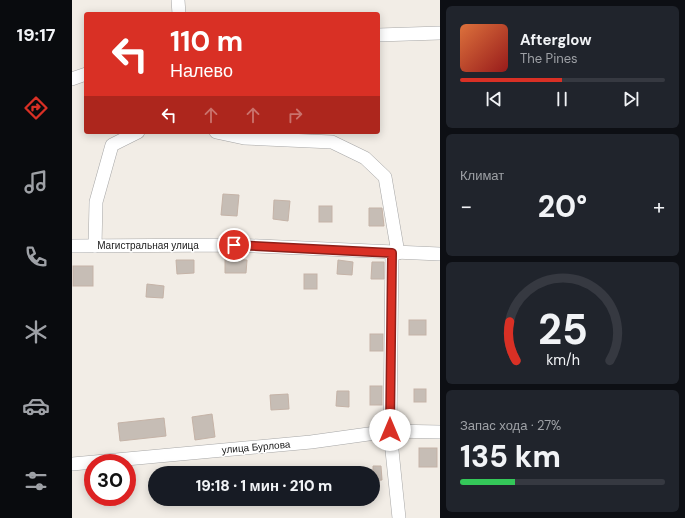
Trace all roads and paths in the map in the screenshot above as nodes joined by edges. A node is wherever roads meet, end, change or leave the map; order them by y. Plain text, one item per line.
1 (178, 0) edge
2 (180, 12) edge
3 (440, 33) edge
4 (380, 35) edge
5 (84, 75) edge
6 (72, 79) edge
7 (134, 134) edge
8 (225, 134) edge
9 (72, 246) edge
10 (95, 246) junction
11 (395, 253) junction
12 (440, 254) edge
13 (390, 430) junction
14 (440, 432) edge
15 (72, 464) edge
16 (399, 518) edge

1 - 2 street
3 - 4 street
5 - 6 street
7 - 10 street
8 - 11 street
9 - 10 street, Магистральная улица
10 - 11 street, Магистральная улица
11 - 12 street, Магистральная улица
11 - 13 street
13 - 14 street, улица Бурлова
13 - 15 street, улица Бурлова
13 - 16 street

